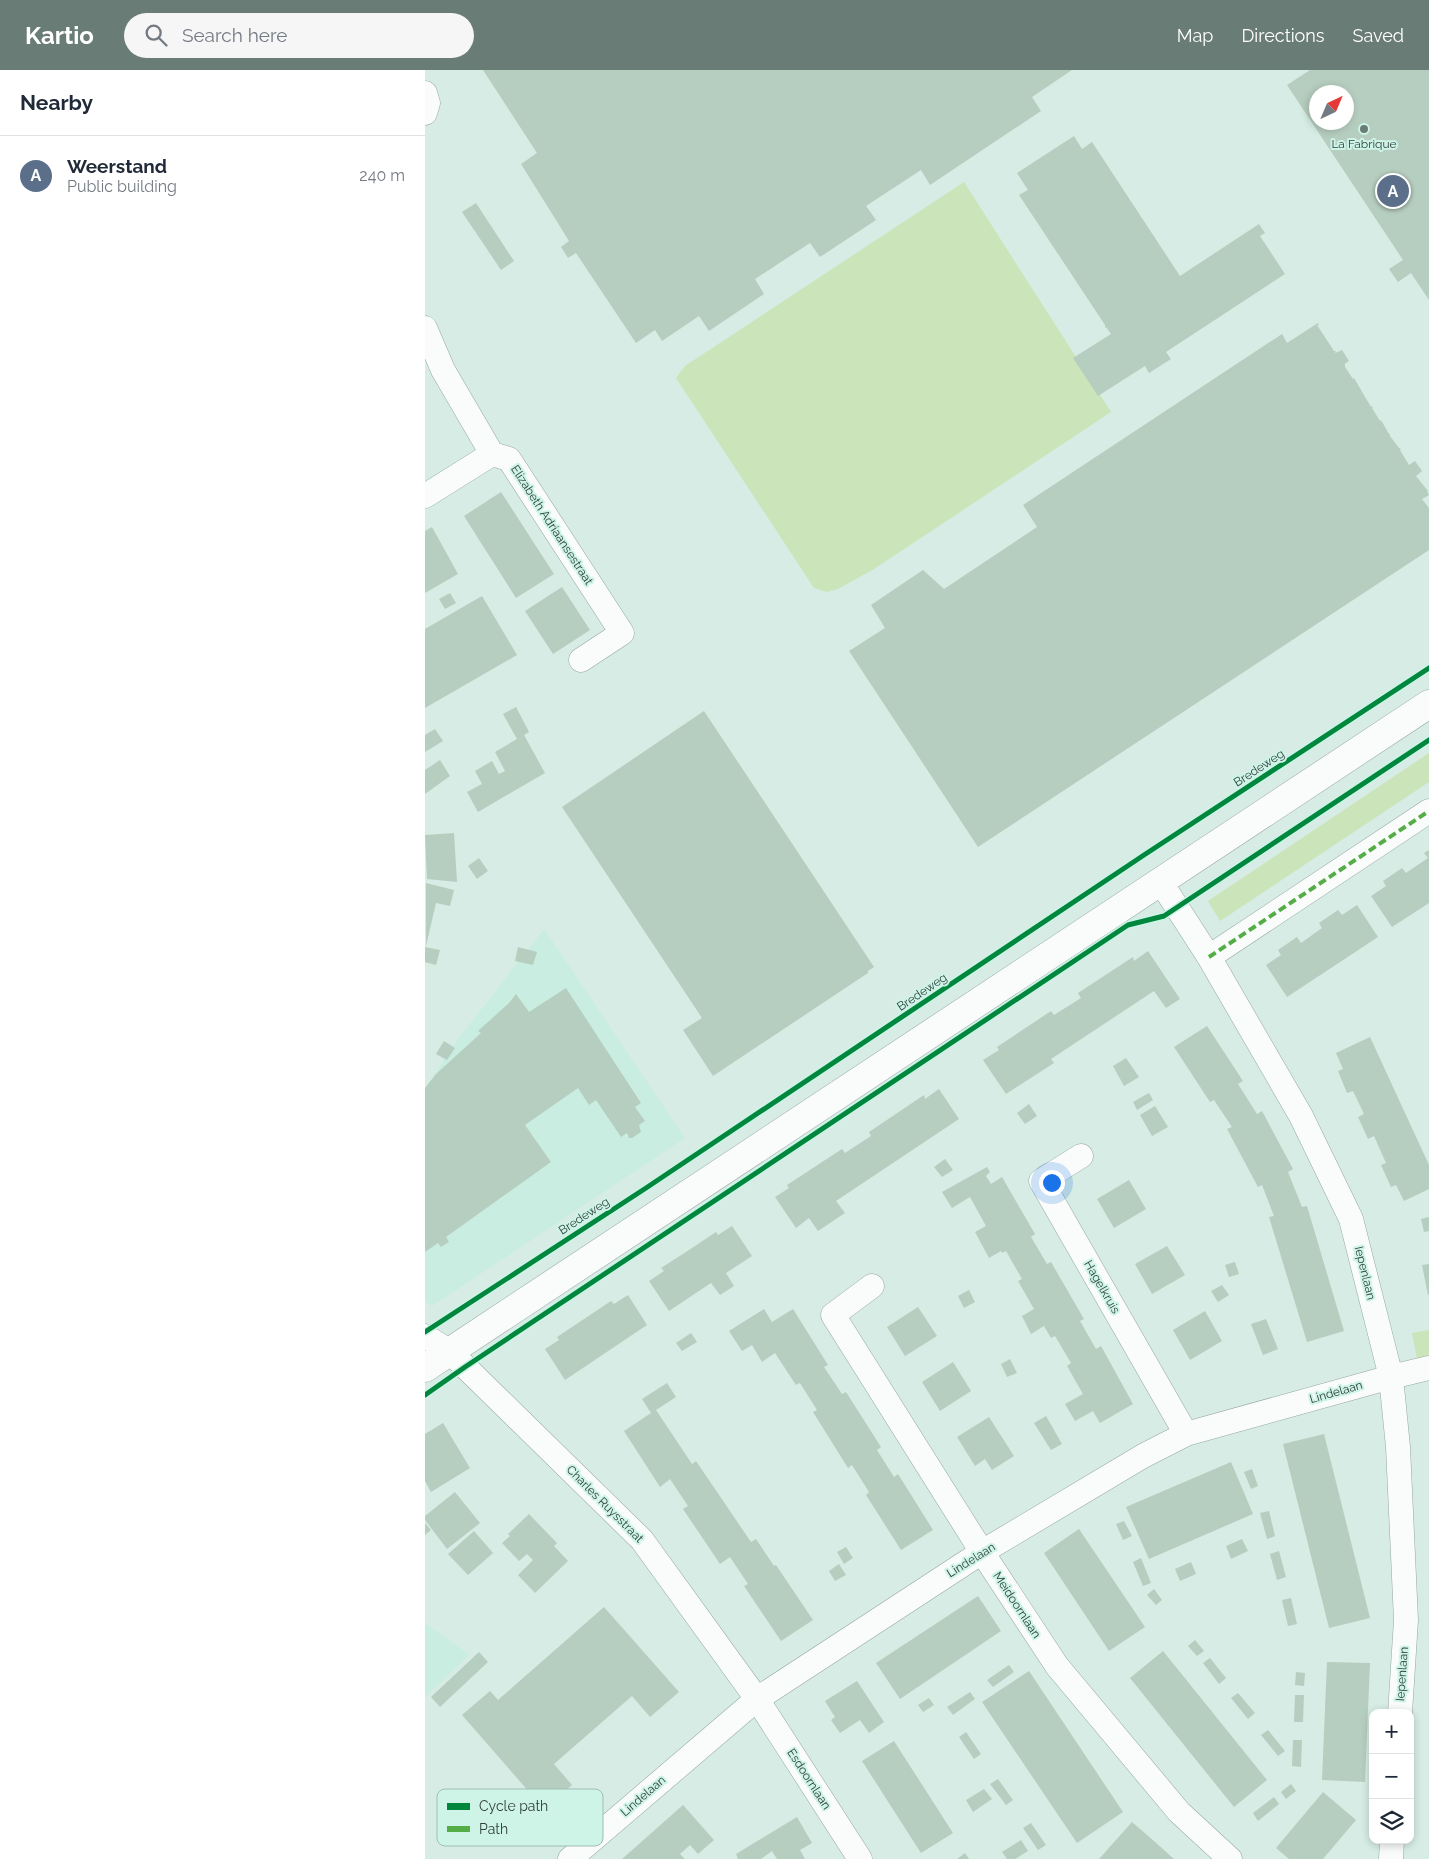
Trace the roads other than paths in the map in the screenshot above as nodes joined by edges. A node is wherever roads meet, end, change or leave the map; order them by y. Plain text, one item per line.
1 (425, 92) edge
2 (425, 113) edge
3 (425, 328) edge
4 (492, 454) junction
5 (425, 496) edge
6 (581, 660) dead end
7 (1429, 704) edge
8 (1429, 811) edge
9 (1160, 881) junction
10 (1209, 957) junction
11 (1081, 1156) dead end
12 (872, 1286) dead end
13 (425, 1336) edge
14 (449, 1351) junction
15 (425, 1368) edge
16 (1429, 1368) edge
17 (1391, 1377) junction
18 (1186, 1434) junction
19 (982, 1552) junction
20 (757, 1699) junction
21 (1400, 1709) edge
22 (603, 1830) edge
23 (1392, 1844) edge
24 (584, 1846) edge
25 (569, 1859) edge
26 (860, 1859) edge
27 (1230, 1859) edge
28 (1391, 1859) edge

1 - 2 street
3 - 4 street
4 - 5 street
4 - 6 street, Elizabeth Adriaansestraat
7 - 9 street
8 - 10 street
9 - 10 street, Iepenlaan
9 - 14 street
10 - 17 street, Iepenlaan
11 - 18 street, Hagelkruis
12 - 19 street, Meidoornlaan
13 - 14 street, Charles Ruysstraat
14 - 15 street
14 - 20 street, Charles Ruysstraat
16 - 17 street, Lindelaan
17 - 18 street, Lindelaan
17 - 21 street, Iepenlaan
18 - 19 street, Lindelaan
19 - 20 street, Lindelaan
19 - 27 street, Meidoornlaan
20 - 22 street, Lindelaan
20 - 26 street, Esdoornlaan
23 - 28 street
24 - 25 street, Lindelaan

